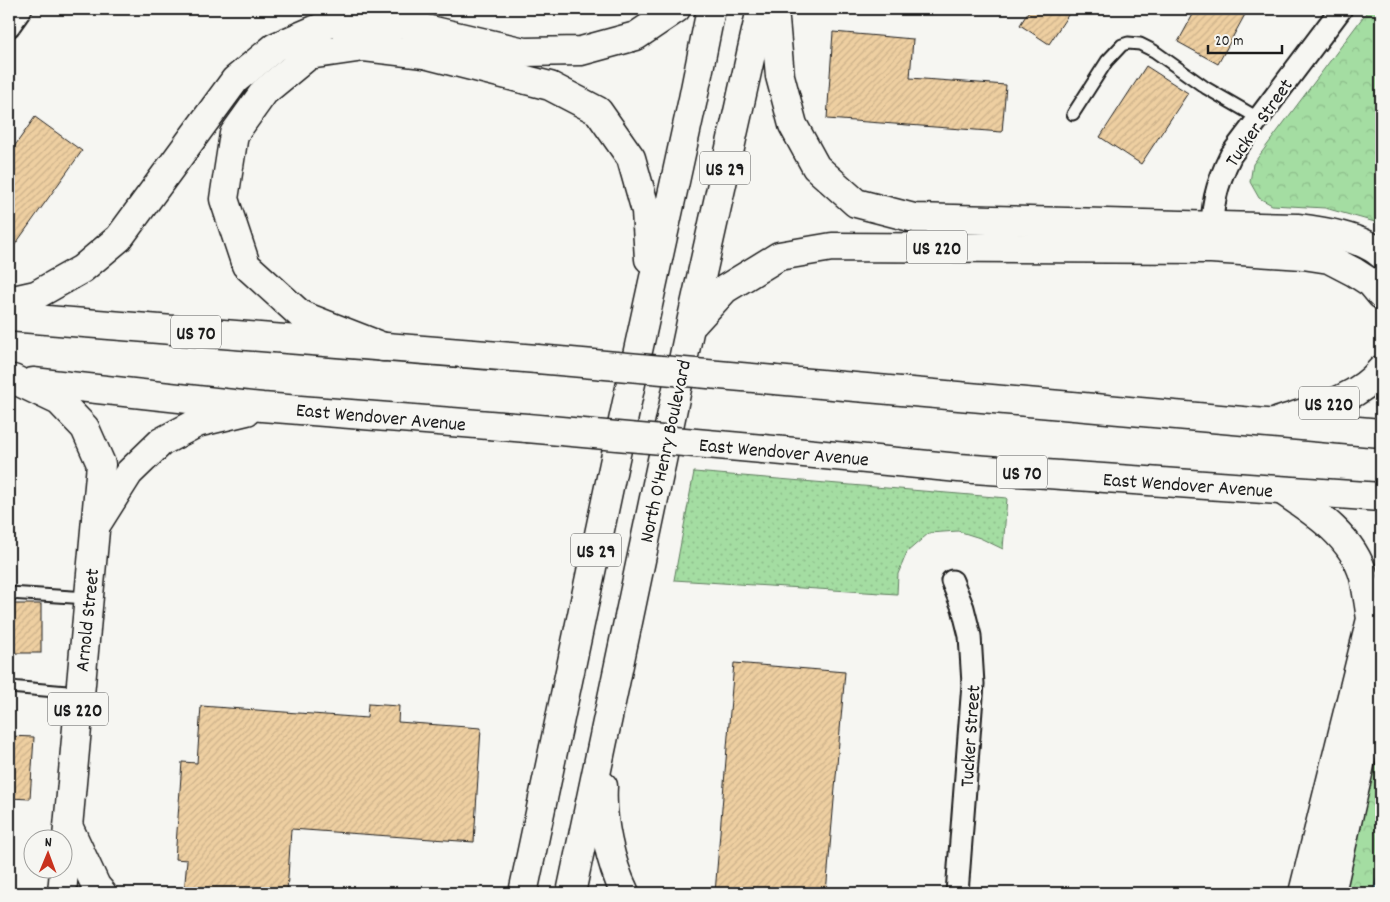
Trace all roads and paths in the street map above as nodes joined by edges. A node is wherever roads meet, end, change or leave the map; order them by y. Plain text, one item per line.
1 (21, 9) edge
2 (676, 9) edge
3 (711, 9) edge
4 (761, 9) edge
5 (774, 9) edge
6 (1342, 9) edge
7 (9, 26) edge
8 (1072, 114) dead end
9 (1258, 118) junction
10 (1211, 237) junction
11 (1381, 254) edge
12 (651, 289) junction
13 (1381, 295) edge
14 (9, 301) edge
15 (9, 317) edge
16 (690, 327) junction
17 (383, 347) junction
18 (1381, 370) edge
19 (11, 379) edge
20 (262, 407) junction
21 (1270, 424) junction
22 (1381, 433) edge
23 (1282, 490) junction
24 (1381, 497) edge
25 (96, 526) junction
26 (952, 581) dead end
27 (9, 593) edge
28 (88, 598) junction
29 (1381, 672) edge
30 (9, 687) edge
31 (79, 693) junction
32 (606, 726) junction
33 (541, 811) junction
34 (69, 828) junction
35 (62, 893) edge
36 (102, 893) edge
37 (505, 893) edge
38 (523, 893) edge
39 (571, 893) edge
40 (625, 893) edge
41 (957, 893) edge
42 (1303, 893) edge
43 (1331, 893) edge

1 - 7 street
2 - 14 highway
3 - 12 highway, US 29
4 - 16 highway, North O'Henry Boulevard / US 29
5 - 10 highway
6 - 9 street, Tucker Street
8 - 9 lane
9 - 10 street, Tucker Street
10 - 11 highway
10 - 13 highway, US 220
10 - 16 highway, US 220
12 - 17 highway
12 - 33 highway, US 29
15 - 17 highway, US 70
16 - 32 highway, North O'Henry Boulevard / US 29
17 - 21 highway, US 70, bridge
18 - 21 highway, US 220
19 - 20 highway, East Wendover Avenue / US 70
19 - 25 highway, US 220
20 - 23 highway, East Wendover Avenue / US 70, bridge
20 - 25 highway
21 - 22 highway, US 70
23 - 24 highway, East Wendover Avenue / US 70
23 - 42 highway
25 - 28 highway, Arnold Street / US 220
26 - 41 street, Tucker Street
27 - 28 lane
28 - 31 highway, Arnold Street / US 220
29 - 43 highway
30 - 31 lane
31 - 34 highway, Arnold Street / US 220
32 - 39 highway, North O'Henry Boulevard / US 29
32 - 40 highway
33 - 37 highway
33 - 38 highway, US 29
34 - 35 highway, Arnold Street / US 220
34 - 36 highway

